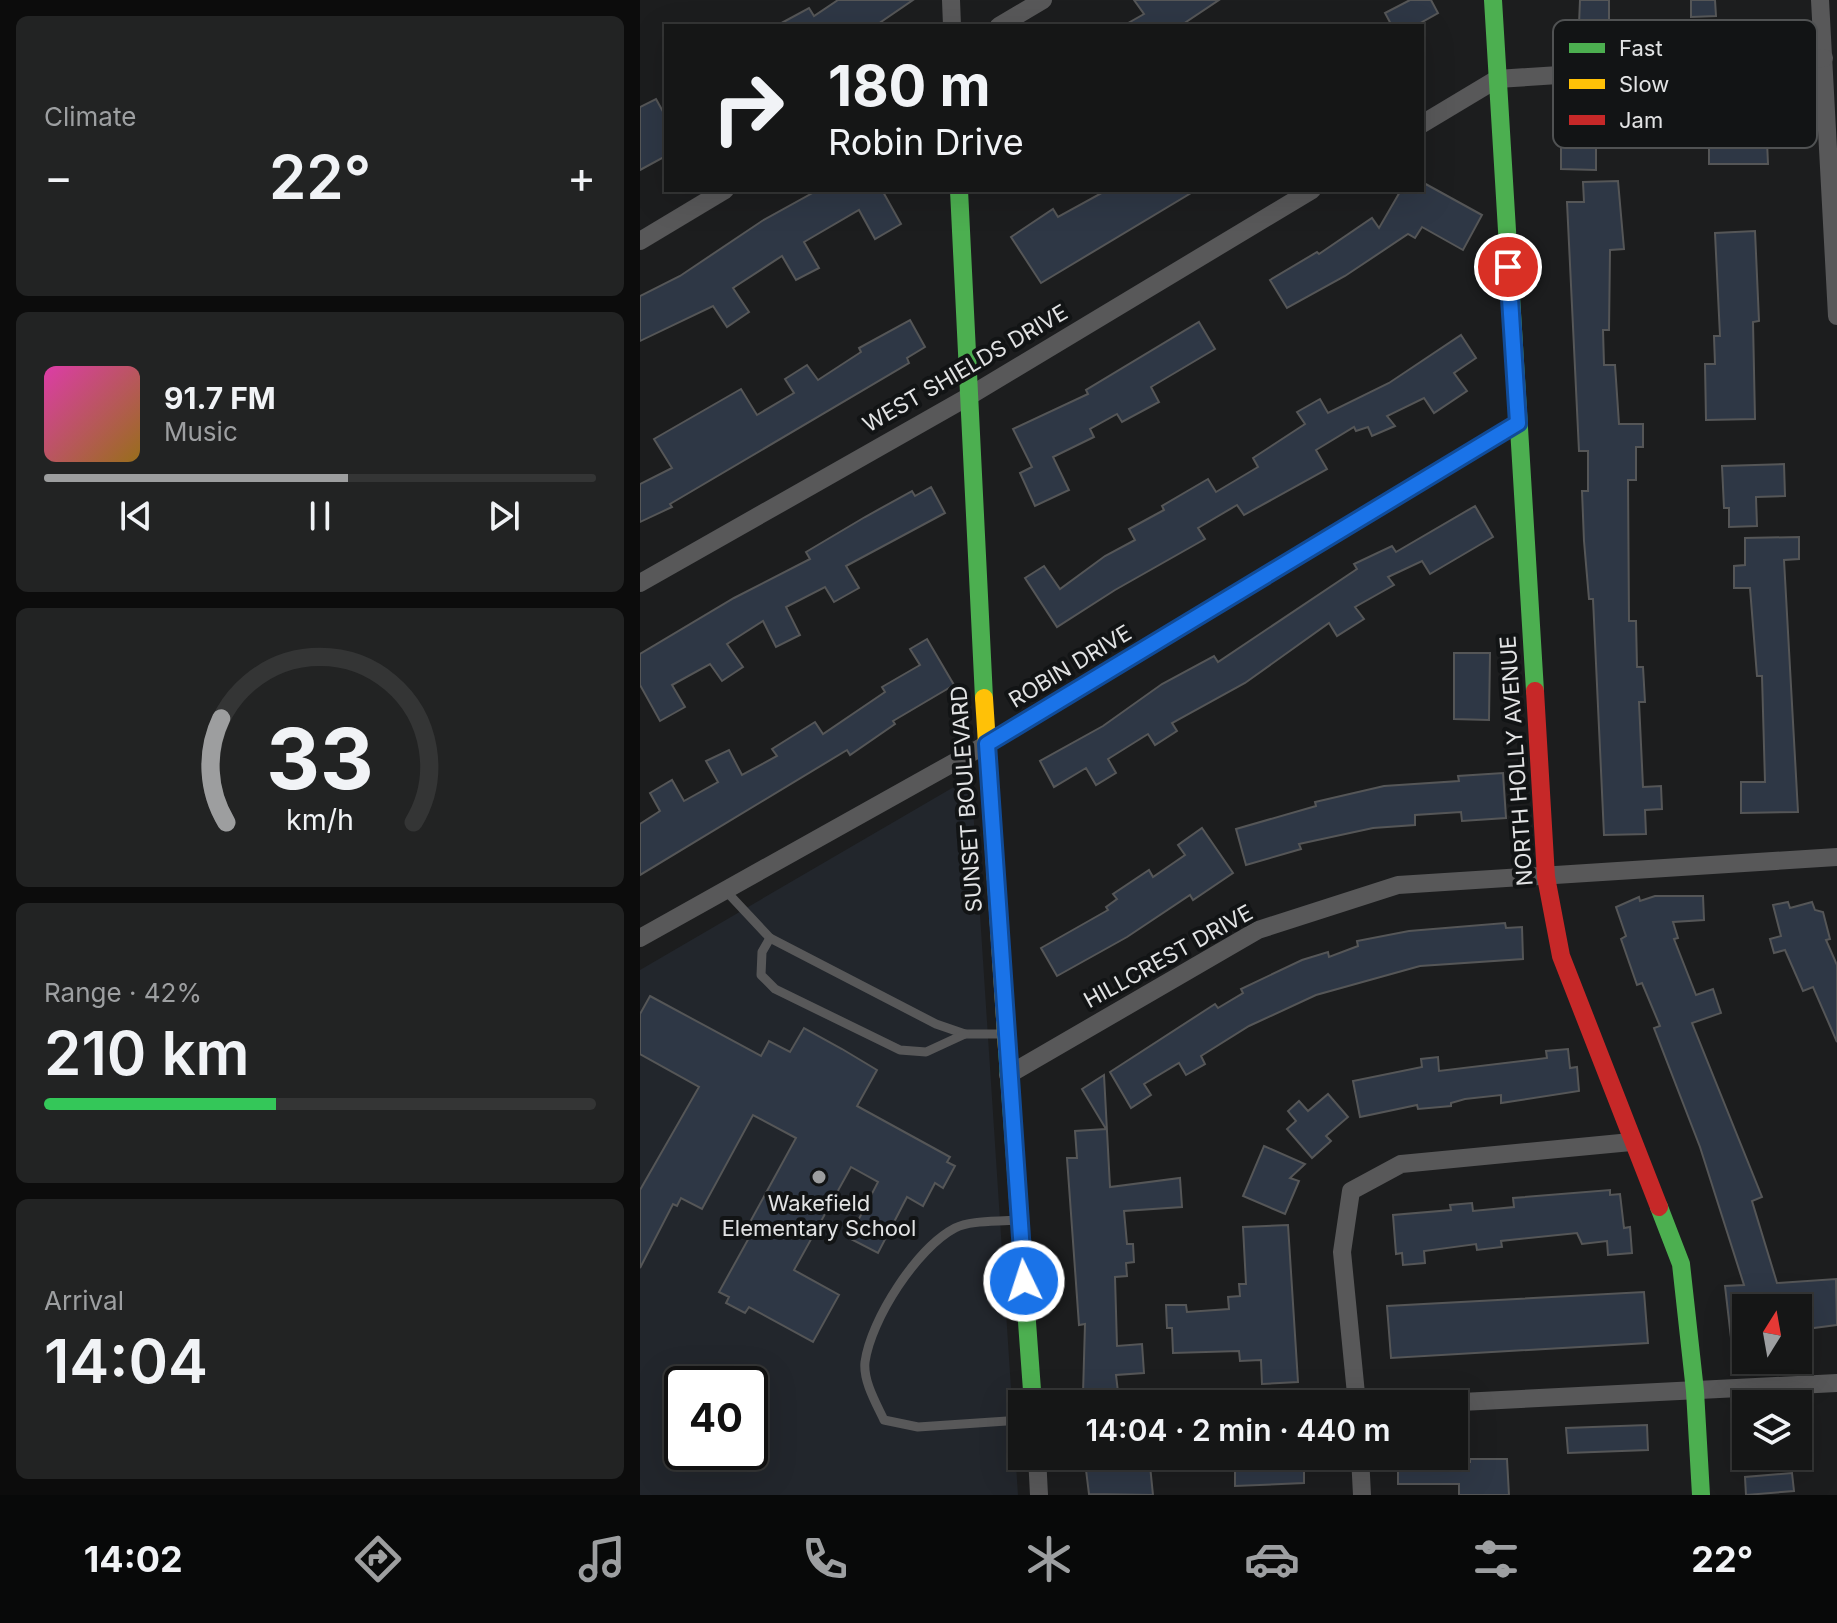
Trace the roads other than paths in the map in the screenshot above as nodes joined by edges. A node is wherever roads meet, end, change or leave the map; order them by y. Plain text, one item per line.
1 (951, 0) edge
2 (1043, 0) edge
3 (1493, 0) edge
4 (1820, 0) edge
5 (952, 24) edge
6 (1002, 24) edge
7 (1817, 58) edge
8 (1824, 58) junction
9 (1553, 75) edge
10 (1497, 79) junction
11 (1424, 123) edge
12 (722, 192) edge
13 (959, 192) edge
14 (1309, 192) edge
15 (640, 241) edge
16 (1837, 316) edge
17 (966, 398) junction
18 (1518, 423) junction
19 (640, 583) edge
20 (987, 744) junction
21 (1837, 857) edge
22 (1546, 877) junction
23 (725, 890) junction
24 (640, 938) edge
25 (770, 938) junction
26 (965, 1034) junction
27 (1005, 1034) junction
28 (1008, 1075) junction
29 (1631, 1142) junction
30 (1019, 1220) junction
31 (1837, 1383) edge
32 (1032, 1390) edge
33 (1356, 1390) edge
34 (1695, 1391) junction
35 (1468, 1402) edge
36 (1008, 1421) edge
37 (1038, 1470) edge
38 (1361, 1470) edge
39 (1039, 1495) edge
40 (1362, 1495) edge
41 (1701, 1495) edge

1 - 5 street
2 - 6 street
3 - 10 street, NORTH HOLLY AVENUE
4 - 8 street
7 - 8 street
8 - 16 street
9 - 10 street
10 - 11 street
10 - 18 street, NORTH HOLLY AVENUE
12 - 15 street
13 - 17 street, SUNSET BOULEVARD
14 - 17 street, WEST SHIELDS DRIVE
17 - 19 street, WEST SHIELDS DRIVE
17 - 20 street, SUNSET BOULEVARD
18 - 20 street, ROBIN DRIVE
18 - 22 street, NORTH HOLLY AVENUE
20 - 23 street, ROBIN DRIVE
20 - 27 street, SUNSET BOULEVARD
21 - 22 street, HILLCREST DRIVE
22 - 28 street, HILLCREST DRIVE
22 - 29 street, NORTH HOLLY AVENUE
23 - 24 street, ROBIN DRIVE
23 - 25 lane
25 - 26 lane
25 - 26 lane
26 - 27 lane
27 - 28 street, SUNSET BOULEVARD
28 - 30 street, SUNSET BOULEVARD
29 - 33 street
29 - 34 street, NORTH HOLLY AVENUE
30 - 32 street, SUNSET BOULEVARD
30 - 36 lane
31 - 34 street
34 - 35 street
34 - 41 street, NORTH HOLLY AVENUE
37 - 39 street
38 - 40 street

